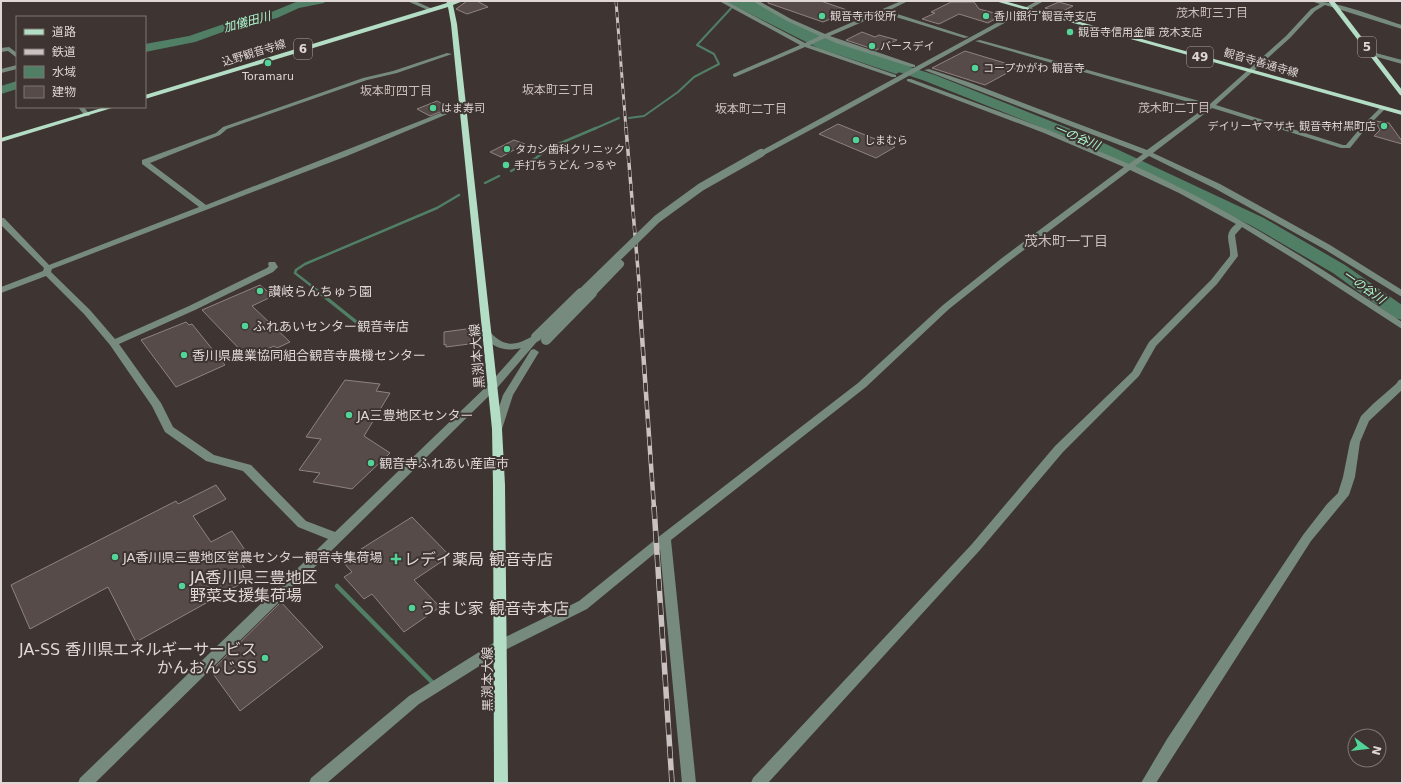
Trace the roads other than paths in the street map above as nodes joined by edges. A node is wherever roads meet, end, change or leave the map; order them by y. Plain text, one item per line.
1 (410, 1) edge
2 (722, 1) edge
3 (755, 1) edge
4 (905, 1) edge
5 (998, 1) edge
6 (1041, 1) edge
7 (1314, 1) edge
8 (453, 2) edge
9 (1332, 3) edge
10 (1324, 4) junction
11 (1027, 9) junction
12 (432, 10) junction
13 (883, 10) junction
14 (1402, 28) edge
15 (824, 36) junction
16 (966, 37) dead end
17 (978, 41) dead end
18 (805, 45) junction
19 (1, 50) edge
20 (449, 54) dead end
21 (1372, 54) junction
22 (16, 55) edge
23 (1402, 62) edge
24 (913, 66) dead end
25 (16, 67) edge
26 (924, 69) junction
27 (1, 71) edge
28 (1249, 71) junction
29 (735, 75) dead end
30 (894, 76) dead end
31 (906, 79) junction
32 (1402, 94) edge
33 (146, 97) edge
34 (1211, 106) junction
35 (82, 108) edge
36 (109, 108) edge
37 (1384, 108) junction
38 (455, 109) dead end
39 (1402, 113) edge
40 (87, 115) junction
41 (1, 140) edge
42 (1148, 153) junction
43 (764, 154) junction
44 (1128, 167) junction
45 (205, 208) junction
46 (1, 220) edge
47 (1241, 224) junction
48 (272, 264) dead end
49 (48, 270) junction
50 (1, 290) edge
51 (1402, 294) edge
52 (1402, 326) edge
53 (488, 335) junction
54 (541, 339) junction
55 (113, 343) junction
56 (534, 352) junction
57 (491, 360) junction
58 (510, 366) junction
59 (1402, 382) edge
60 (493, 386) junction
61 (497, 430) junction
62 (336, 537) junction
63 (665, 538) junction
64 (500, 646) junction
65 (85, 783) edge
66 (316, 783) edge
67 (501, 783) edge
68 (688, 783) edge
69 (758, 783) edge
70 (1148, 783) edge

1 - 12 street
2 - 18 street
3 - 15 street
4 - 13 street
5 - 11 main road, 観音寺善通寺線 / 49
6 - 11 street
7 - 10 street
8 - 12 main road, 込野観音寺線 / 6
8 - 53 main road, 黒渕本大線
9 - 10 street
9 - 14 street
9 - 21 main road, 5
10 - 28 street
11 - 26 street
11 - 28 main road, 観音寺善通寺線 / 49
12 - 33 main road, 込野観音寺線 / 6
13 - 15 street
13 - 16 street
15 - 18 street
15 - 24 street
17 - 34 street
18 - 29 street
18 - 30 street
19 - 22 street
20 - 45 street
21 - 23 street
21 - 32 main road, 5
25 - 27 street
26 - 31 street
26 - 42 street
28 - 34 street
28 - 37 main road, 観音寺善通寺線 / 49
31 - 43 street
31 - 44 street
34 - 37 street
34 - 42 street
35 - 40 street
36 - 40 main road
37 - 39 main road, 観音寺善通寺線 / 49
38 - 45 street
40 - 41 main road
42 - 44 street
42 - 51 street
43 - 54 street, bridge
43 - 54 street, bridge
44 - 47 street
44 - 63 street
45 - 49 street
46 - 49 street
47 - 52 street
47 - 69 street
48 - 55 street
49 - 50 street
49 - 55 street
53 - 54 street
53 - 57 main road, 黒渕本大線
54 - 56 street
54 - 58 street
55 - 62 street
56 - 60 street
56 - 61 street
57 - 58 street
57 - 60 main road, 黒渕本大線
58 - 60 street
59 - 70 street
60 - 61 main road, 黒渕本大線
60 - 62 street
61 - 64 main road, 黒渕本大線
62 - 65 street
63 - 64 street
63 - 68 street
64 - 66 street
64 - 67 main road, 黒渕本大線

